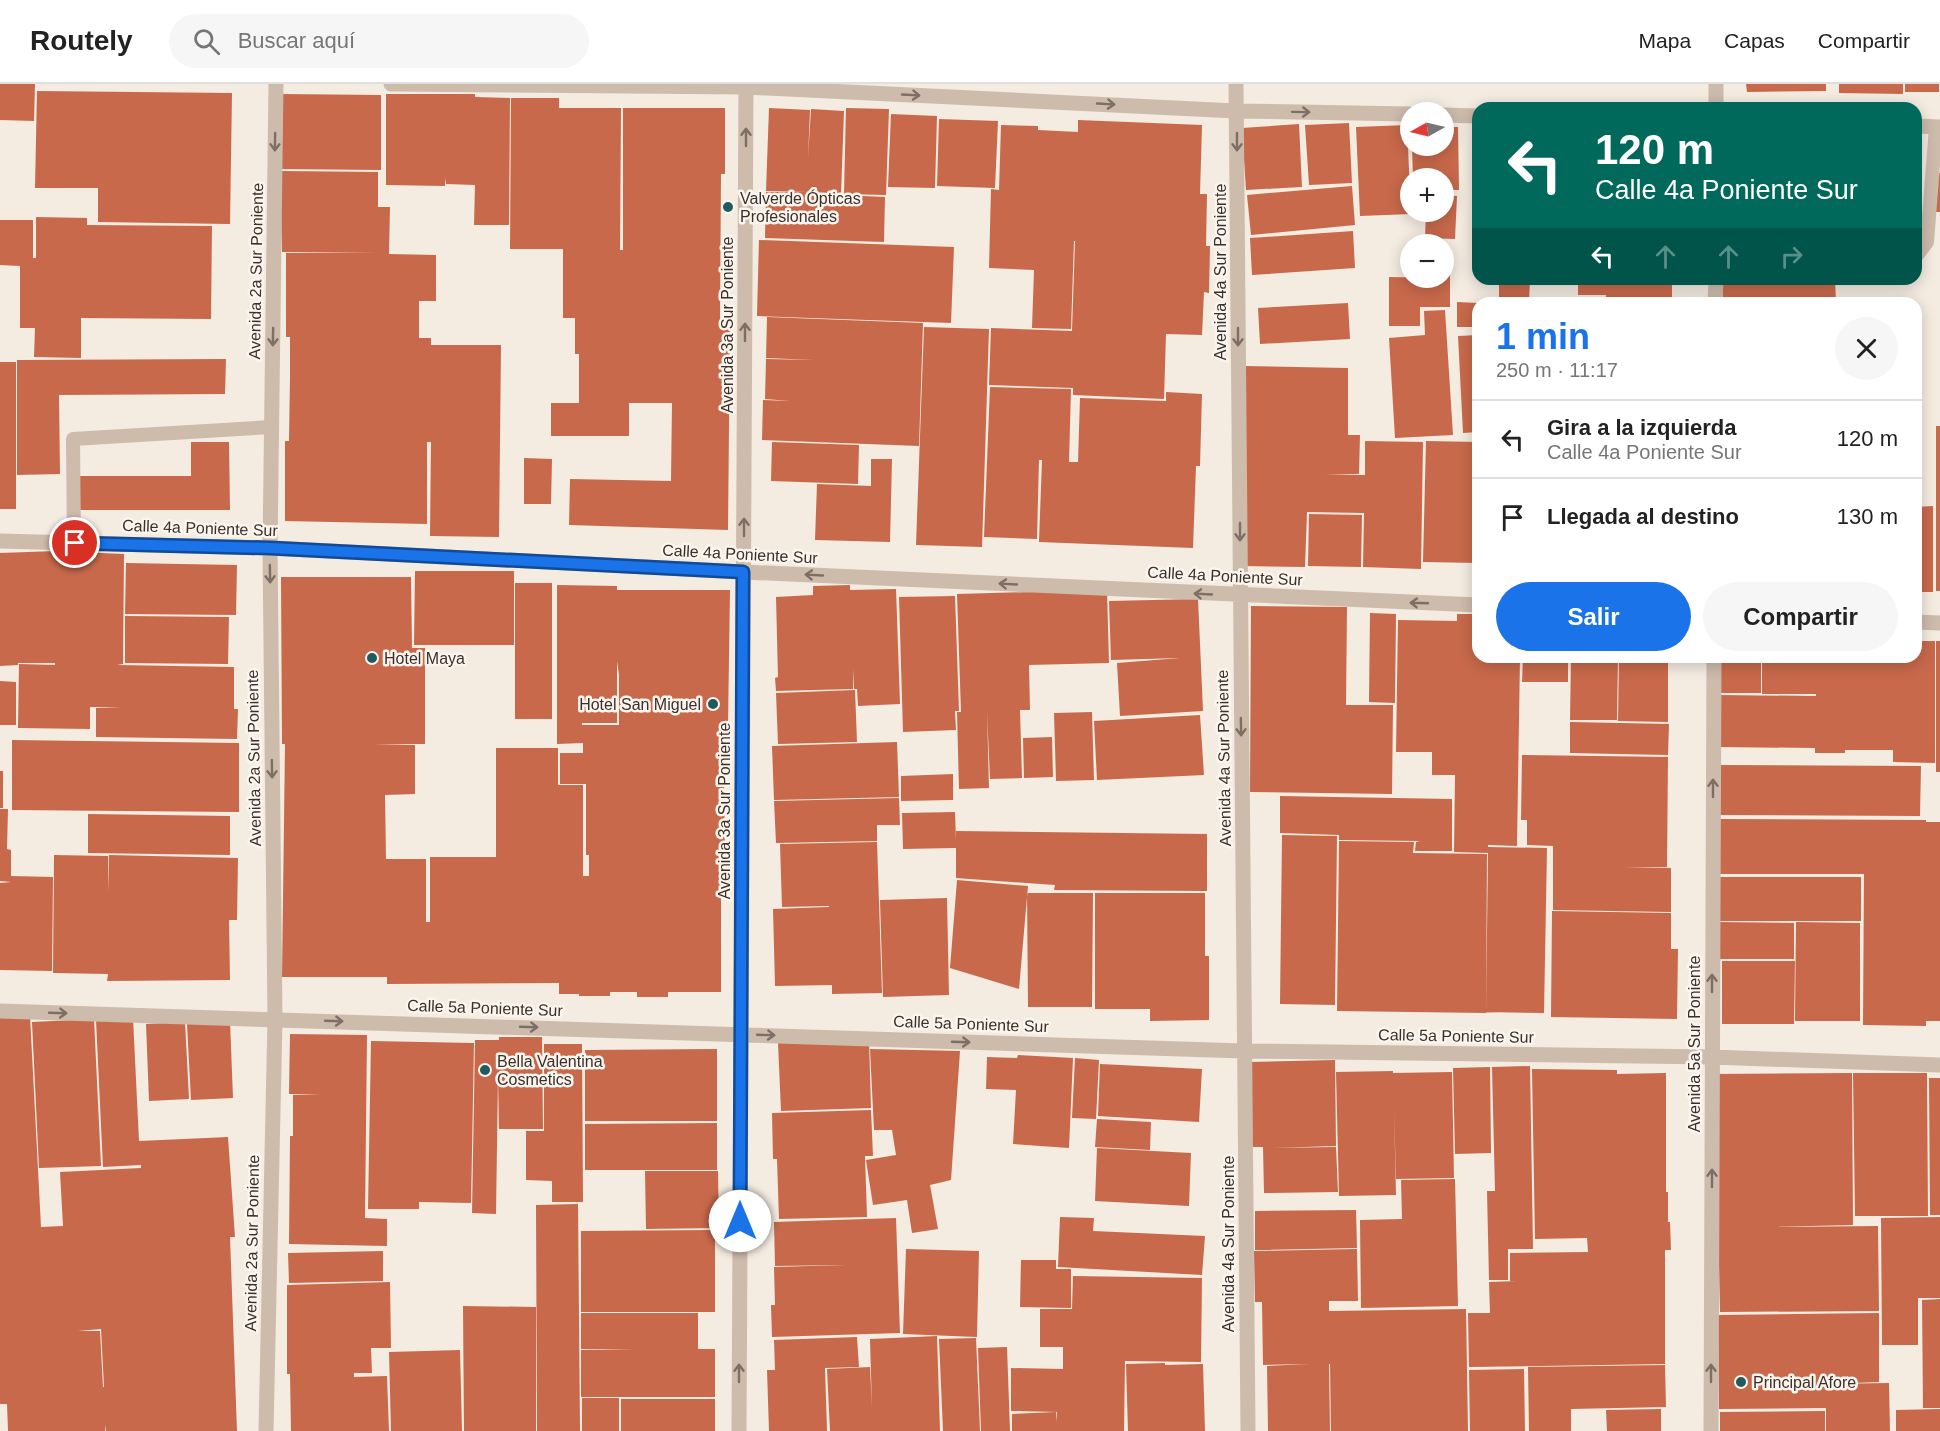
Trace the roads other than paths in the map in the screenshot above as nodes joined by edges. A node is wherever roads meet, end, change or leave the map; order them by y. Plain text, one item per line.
1 (276, 84) edge
2 (391, 84) edge
3 (1236, 84) edge
4 (1716, 84) edge
5 (746, 86) edge
6 (1716, 102) edge
7 (1236, 111) junction
8 (1400, 114) edge
9 (1454, 115) edge
10 (1472, 116) edge
11 (1922, 126) edge
12 (1938, 127) edge
13 (1922, 249) edge
14 (272, 427) junction
15 (0, 541) edge
16 (75, 543) junction
17 (270, 548) junction
18 (743, 572) junction
19 (1240, 595) junction
20 (1472, 605) edge
21 (1922, 622) edge
22 (1940, 622) edge
23 (1714, 663) edge
24 (0, 1011) edge
25 (275, 1019) junction
26 (741, 1034) junction
27 (1244, 1051) junction
28 (1712, 1057) junction
29 (1940, 1065) edge
30 (266, 1431) edge
31 (739, 1431) edge
32 (1248, 1431) edge
33 (1711, 1431) edge

1 -> 14 street, Avenida 2a Sur Poniente
2 - 5 street
3 - 7 street, Avenida 4a Sur Poniente
4 - 6 street
5 -> 7 street
18 -> 5 street, Avenida 3a Sur Poniente
7 -> 8 street
7 -> 19 street, Avenida 4a Sur Poniente
9 - 10 street
11 - 12 street
12 - 13 lane
14 - 16 lane
14 - 17 street, Avenida 2a Sur Poniente
15 - 16 street, Calle 4a Poniente Sur
16 - 17 street, Calle 4a Poniente Sur
17 - 18 street, Calle 4a Poniente Sur
17 -> 25 street, Avenida 2a Sur Poniente
19 -> 18 street, Calle 4a Poniente Sur
18 - 26 street, Avenida 3a Sur Poniente
20 -> 19 street, Calle 4a Poniente Sur
19 -> 27 street, Avenida 4a Sur Poniente
21 - 22 street
28 -> 23 street, Avenida 5a Sur Poniente
24 -> 25 street, Calle 5a Poniente Sur
25 -> 26 street, Calle 5a Poniente Sur
25 - 30 street, Avenida 2a Sur Poniente
26 -> 27 street, Calle 5a Poniente Sur
31 -> 26 street, Avenida 3a Sur Poniente
27 - 28 street, Calle 5a Poniente Sur
27 - 32 street, Avenida 4a Sur Poniente
28 - 29 street, Calle 5a Poniente Sur
33 -> 28 street, Avenida 5a Sur Poniente

